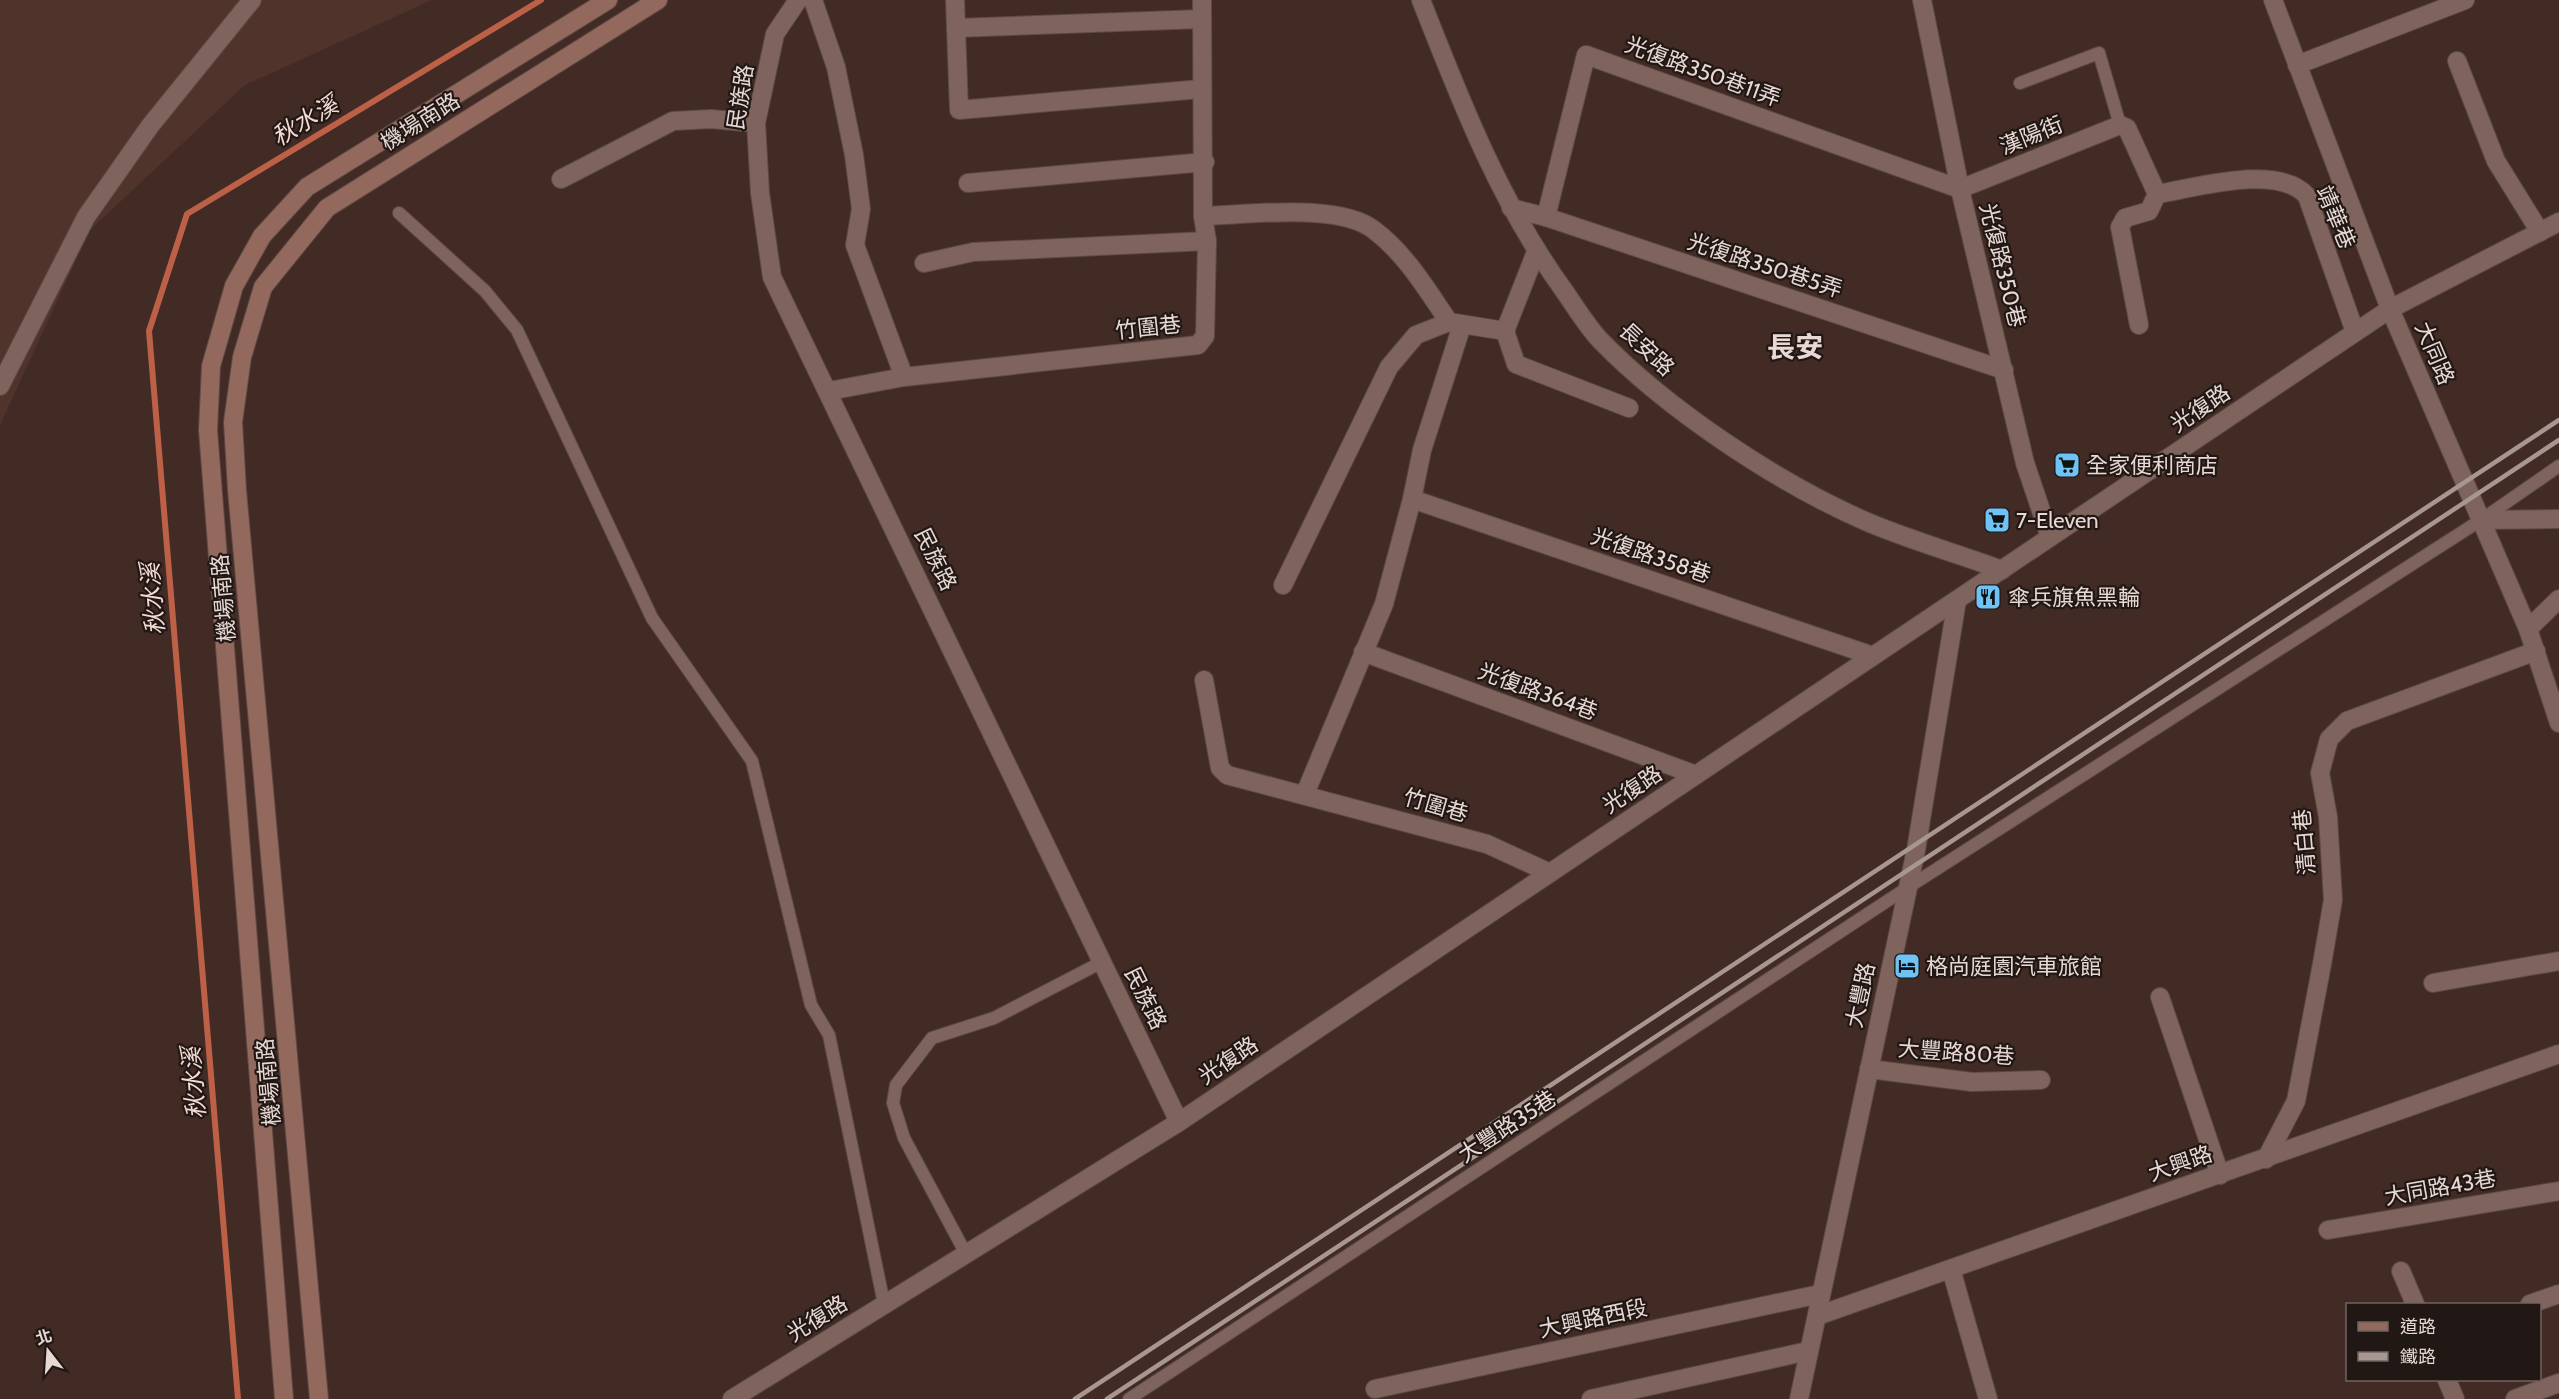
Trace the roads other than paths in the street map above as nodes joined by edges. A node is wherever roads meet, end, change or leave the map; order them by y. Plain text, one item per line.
1 (252, 0) edge
2 (608, 0) edge
3 (658, 0) edge
4 (798, 0) edge
5 (813, 0) edge
6 (955, 0) edge
7 (1202, 0) edge
8 (1421, 0) edge
9 (1922, 0) edge
10 (2273, 0) edge
11 (2465, 0) edge
12 (1202, 19) junction
13 (956, 28) junction
14 (2457, 62) dead end
15 (2297, 65) junction
16 (2019, 83) dead end
17 (1201, 89) junction
18 (756, 123) junction
19 (2120, 125) junction
20 (1205, 162) junction
21 (561, 179) dead end
22 (968, 183) dead end
23 (1960, 189) junction
24 (2157, 194) junction
25 (1510, 207) junction
26 (399, 213) dead end
27 (1203, 216) junction
28 (1546, 217) junction
29 (2559, 222) edge
30 (2540, 232) junction
31 (1207, 241) junction
32 (1536, 252) junction
33 (924, 263) dead end
34 (2390, 309) junction
35 (1456, 324) junction
36 (2139, 325) dead end
37 (1505, 331) junction
38 (2355, 332) junction
39 (2004, 370) junction
40 (904, 377) junction
41 (0, 386) edge
42 (829, 391) junction
43 (1629, 408) dead end
44 (2559, 466) edge
45 (1412, 500) junction
46 (2559, 519) edge
47 (2481, 520) junction
48 (2050, 537) junction
49 (2002, 570) junction
50 (1284, 585) dead end
51 (2559, 599) edge
52 (1957, 600) junction
53 (2528, 629) junction
54 (2536, 651) junction
55 (1364, 652) junction
56 (1873, 656) junction
57 (1203, 680) dead end
58 (2558, 720) edge
59 (1696, 775) junction
60 (1305, 795) junction
61 (1551, 873) junction
62 (1907, 888) junction
63 (2559, 961) edge
64 (1102, 962) junction
65 (2433, 983) dead end
66 (2160, 998) dead end
67 (2559, 1054) edge
68 (1869, 1069) junction
69 (2041, 1080) dead end
70 (1179, 1122) junction
71 (2266, 1159) junction
72 (2220, 1174) junction
73 (2559, 1191) edge
74 (2328, 1230) dead end
75 (966, 1254) junction
76 (1951, 1269) junction
77 (2401, 1271) dead end
78 (1820, 1294) junction
79 (2559, 1294) edge
80 (2414, 1303) edge
81 (2535, 1303) edge
82 (884, 1304) junction
83 (1817, 1316) junction
84 (1808, 1351) junction
85 (2447, 1381) edge
86 (2559, 1383) edge
87 (1375, 1389) dead end
88 (284, 1399) edge
89 (319, 1399) edge
90 (732, 1399) edge
91 (1129, 1399) edge
92 (1591, 1399) edge
93 (1799, 1399) edge
94 (1988, 1399) edge
95 (2455, 1399) edge
96 (2515, 1399) edge

1 - 41 street
2 - 88 street, 機場南路
3 - 89 street, 機場南路
4 - 18 street, 民族路
5 - 40 street
6 - 13 street
7 - 12 street, 竹圍巷
8 - 25 street, 長安路
9 - 23 street, 光復路350巷
10 - 15 street, 大同路
11 - 15 street
12 - 13 street
12 - 17 street, 竹圍巷
13 - 17 street
14 - 30 street
15 - 34 street, 大同路
16 - 19 lane
17 - 20 street, 竹圍巷
18 - 21 street
18 - 42 street, 民族路
19 - 23 street, 漢陽街
19 - 24 street
20 - 22 street
20 - 27 street, 竹圍巷
23 - 28 street, 光復路350巷11弄
23 - 39 street, 光復路350巷
24 - 36 street
24 - 38 street, 靖華巷
25 - 28 street, 光復路350巷5弄
25 - 32 street, 長安路
26 - 82 lane
27 - 31 street, 竹圍巷
27 - 35 street
28 - 39 street, 光復路350巷5弄
29 - 30 street, 光復路
30 - 34 street, 光復路
31 - 33 street
31 - 40 street, 竹圍巷
32 - 37 street
32 - 49 street, 長安路
34 - 38 street, 光復路
34 - 47 street, 大同路
35 - 37 street
35 - 45 street
35 - 50 street
37 - 43 street
38 - 48 street, 光復路
39 - 48 street, 光復路350巷
40 - 42 street, 竹圍巷
42 - 64 street, 民族路
44 - 47 lane, 大豐路35巷
45 - 55 street
45 - 56 street, 光復路358巷
46 - 47 street
47 - 53 street, 大同路
47 - 62 lane, 大豐路35巷
48 - 49 street, 光復路
49 - 52 street, 光復路
51 - 53 street
52 - 56 street, 光復路
52 - 62 street, 大豐路
53 - 54 street, 大同路
54 - 58 street, 大同路
54 - 71 street, 清白巷
55 - 59 street, 光復路364巷
55 - 60 street
56 - 59 street, 光復路
57 - 60 street, 竹圍巷
59 - 61 street, 光復路
60 - 61 street, 竹圍巷
61 - 70 street, 光復路
62 - 68 street, 大豐路
62 - 91 lane, 大豐路35巷
63 - 65 street
64 - 70 street, 民族路
64 - 75 lane
66 - 72 street
67 - 71 street, 大興路
68 - 69 street, 大豐路80巷
68 - 78 street, 大豐路
70 - 75 street, 光復路
71 - 72 street, 大興路
72 - 76 street, 大興路
73 - 74 street, 大同路43巷
75 - 82 street, 光復路
76 - 83 street, 大興路
76 - 94 street
77 - 80 street
78 - 83 street, 大豐路
78 - 87 street, 大興路西段
79 - 81 street
82 - 90 street, 光復路
83 - 84 street, 大豐路
84 - 92 street
84 - 93 street, 大豐路
85 - 95 street
86 - 96 street

